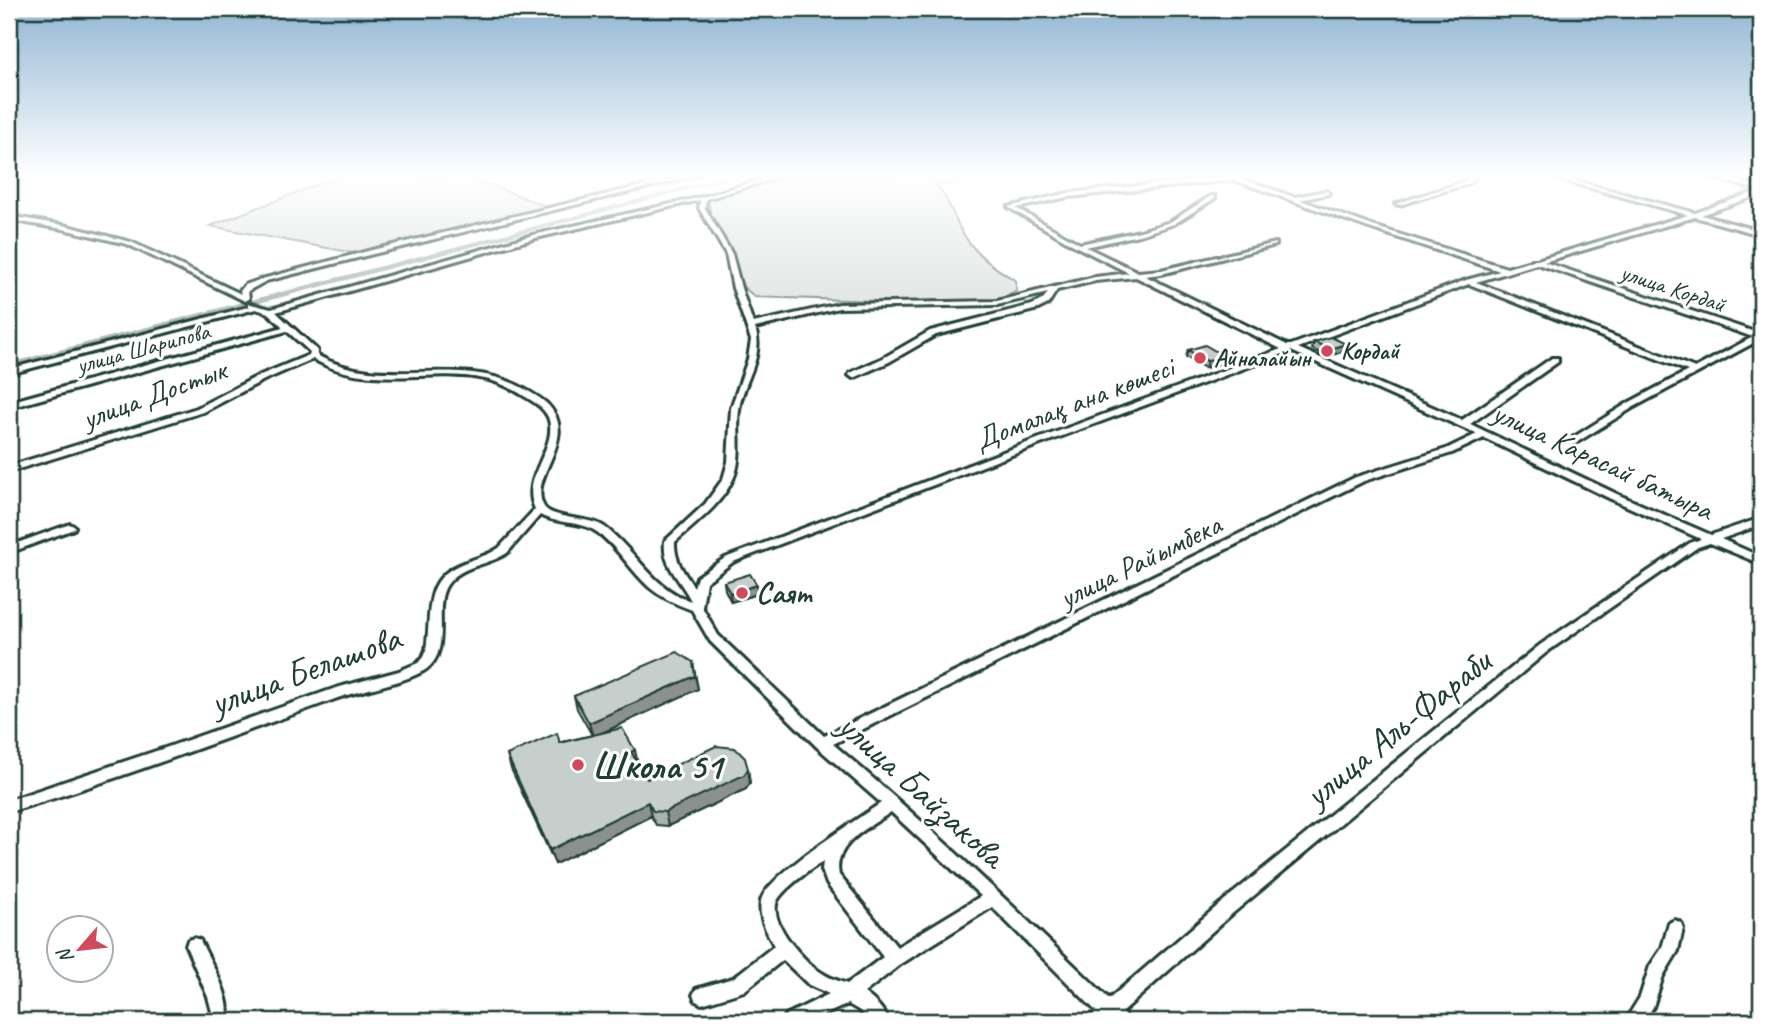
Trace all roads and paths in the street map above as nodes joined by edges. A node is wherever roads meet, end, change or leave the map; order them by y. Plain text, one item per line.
1 (39, 223) edge
2 (491, 223) edge
3 (592, 223) edge
4 (711, 223) edge
5 (1039, 223) edge
6 (1172, 223) edge
7 (1366, 223) edge
8 (1667, 223) edge
9 (1725, 223) edge
10 (1761, 233) edge
11 (1274, 244) dead end
12 (1079, 246) junction
13 (1534, 261) junction
14 (1505, 270) junction
15 (1139, 275) junction
16 (1469, 282) junction
17 (1055, 288) junction
18 (271, 311) junction
19 (751, 326) junction
20 (288, 328) junction
21 (1761, 336) edge
22 (1288, 348) junction
23 (313, 356) junction
24 (1555, 360) dead end
25 (9, 370) edge
26 (1695, 371) junction
27 (853, 374) dead end
28 (9, 405) edge
29 (1462, 424) junction
30 (1484, 434) junction
31 (1563, 447) dead end
32 (9, 469) edge
33 (540, 510) junction
34 (1761, 521) edge
35 (70, 527) dead end
36 (1711, 537) junction
37 (9, 550) edge
38 (1761, 561) edge
39 (696, 602) junction
40 (822, 743) junction
41 (892, 803) junction
42 (9, 806) edge
43 (840, 842) junction
44 (993, 897) junction
45 (1675, 928) dead end
46 (194, 946) dead end
47 (784, 949) junction
48 (895, 958) junction
49 (849, 993) junction
50 (702, 995) dead end
51 (1108, 1018) edge
52 (217, 1021) edge
53 (792, 1021) edge
54 (880, 1021) edge
55 (1634, 1021) edge

1 - 2 street
3 - 18 street
4 - 19 street, улица Байзакова
5 - 12 street, улица Карасай батыра
6 - 12 street
7 - 14 street
8 - 13 street, Домалақ ана көшесі
9 - 10 street
11 - 15 street
12 - 15 street, улица Карасай батыра
13 - 14 street, Домалақ ана көшесі
13 - 21 street, улица Кордай
14 - 16 street, Домалақ ана көшесі
15 - 17 street
15 - 22 street, улица Карасай батыра
16 - 22 street, Домалақ ана көшесі
16 - 26 street
17 - 19 street
17 - 27 street
18 - 20 street
18 - 25 street
19 - 39 street, улица Байзакова
20 - 23 street
20 - 28 street, улица Шарипова
21 - 26 street
22 - 29 street, улица Карасай батыра
22 - 39 street, Домалақ ана көшесі
23 - 32 street, улица Достык
23 - 33 street
24 - 29 street, улица Карасай батыра
26 - 31 street
29 - 30 street, улица Карасай батыра
30 - 36 street, улица Карасай батыра
30 - 40 street, улица Райымбека
33 - 39 street
33 - 42 street, улица Белашова
34 - 36 street, улица Аль-Фараби
35 - 37 street
36 - 38 street, улица Карасай батыра
36 - 51 street, улица Аль-Фараби
39 - 40 street, улица Байзакова
40 - 41 street, улица Байзакова
41 - 43 street
41 - 44 street, улица Байзакова
43 - 47 street
43 - 48 street
44 - 48 street
44 - 51 street, улица Байзакова
45 - 55 street
46 - 52 street
47 - 49 street
47 - 50 street
48 - 49 street
49 - 53 street
49 - 54 street

